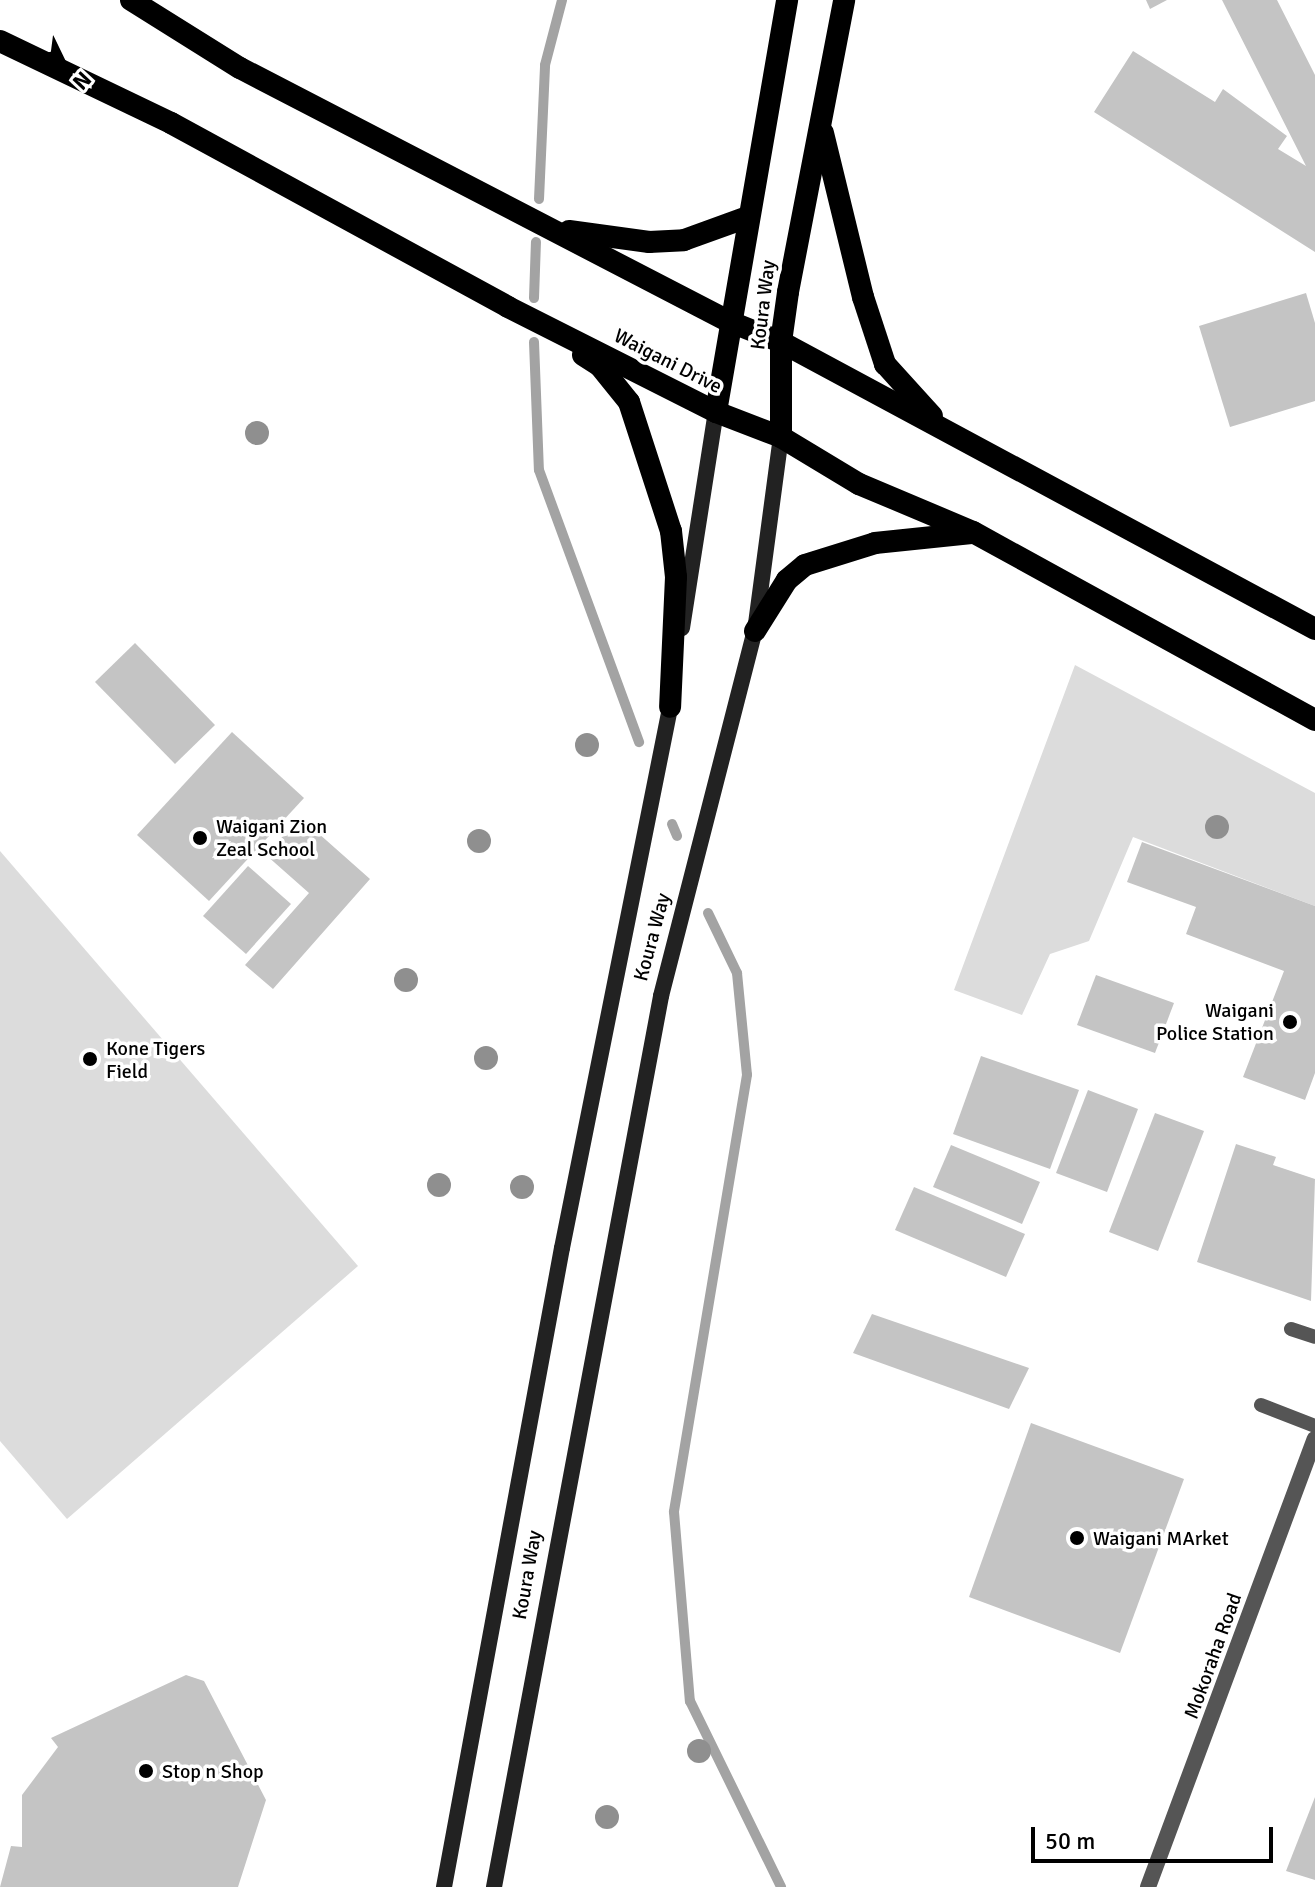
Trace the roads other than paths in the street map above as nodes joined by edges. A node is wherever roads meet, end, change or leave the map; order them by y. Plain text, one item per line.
1 (131, 0) edge
2 (787, 0) edge
3 (844, 0) edge
4 (0, 41) edge
5 (821, 128) junction
6 (748, 217) junction
7 (556, 230) junction
8 (508, 307) junction
9 (728, 321) junction
10 (781, 342) junction
11 (716, 412) junction
12 (951, 435) junction
13 (781, 437) junction
14 (973, 532) junction
15 (1315, 629) edge
16 (755, 631) junction
17 (670, 707) junction
18 (1315, 720) edge
19 (1291, 1329) dead end
20 (1315, 1337) edge
21 (1261, 1405) dead end
22 (1315, 1426) edge
23 (1315, 1439) edge
24 (1155, 1885) edge
25 (444, 1887) edge
26 (494, 1887) edge

1 - 7 highway
2 - 6 highway, Koura Way
3 - 5 highway, Koura Way
4 - 8 highway, Waigani Drive
5 - 10 highway, Koura Way
5 - 12 highway
6 - 7 highway
6 - 9 highway, Koura Way
7 - 9 highway
8 - 11 highway, Waigani Drive
8 - 17 highway
9 - 10 highway
9 - 11 highway, Koura Way
10 - 12 highway
10 - 13 highway, Koura Way
11 - 13 highway, Waigani Drive
11 - 17 main road, Koura Way
12 - 15 highway
13 - 14 highway, Waigani Drive
13 - 16 main road, Koura Way
14 - 16 highway
14 - 18 highway, Waigani Drive
16 - 26 main road, Koura Way
17 - 25 main road, Koura Way
19 - 20 lane
21 - 22 lane
23 - 24 street, Mokoraha Road

